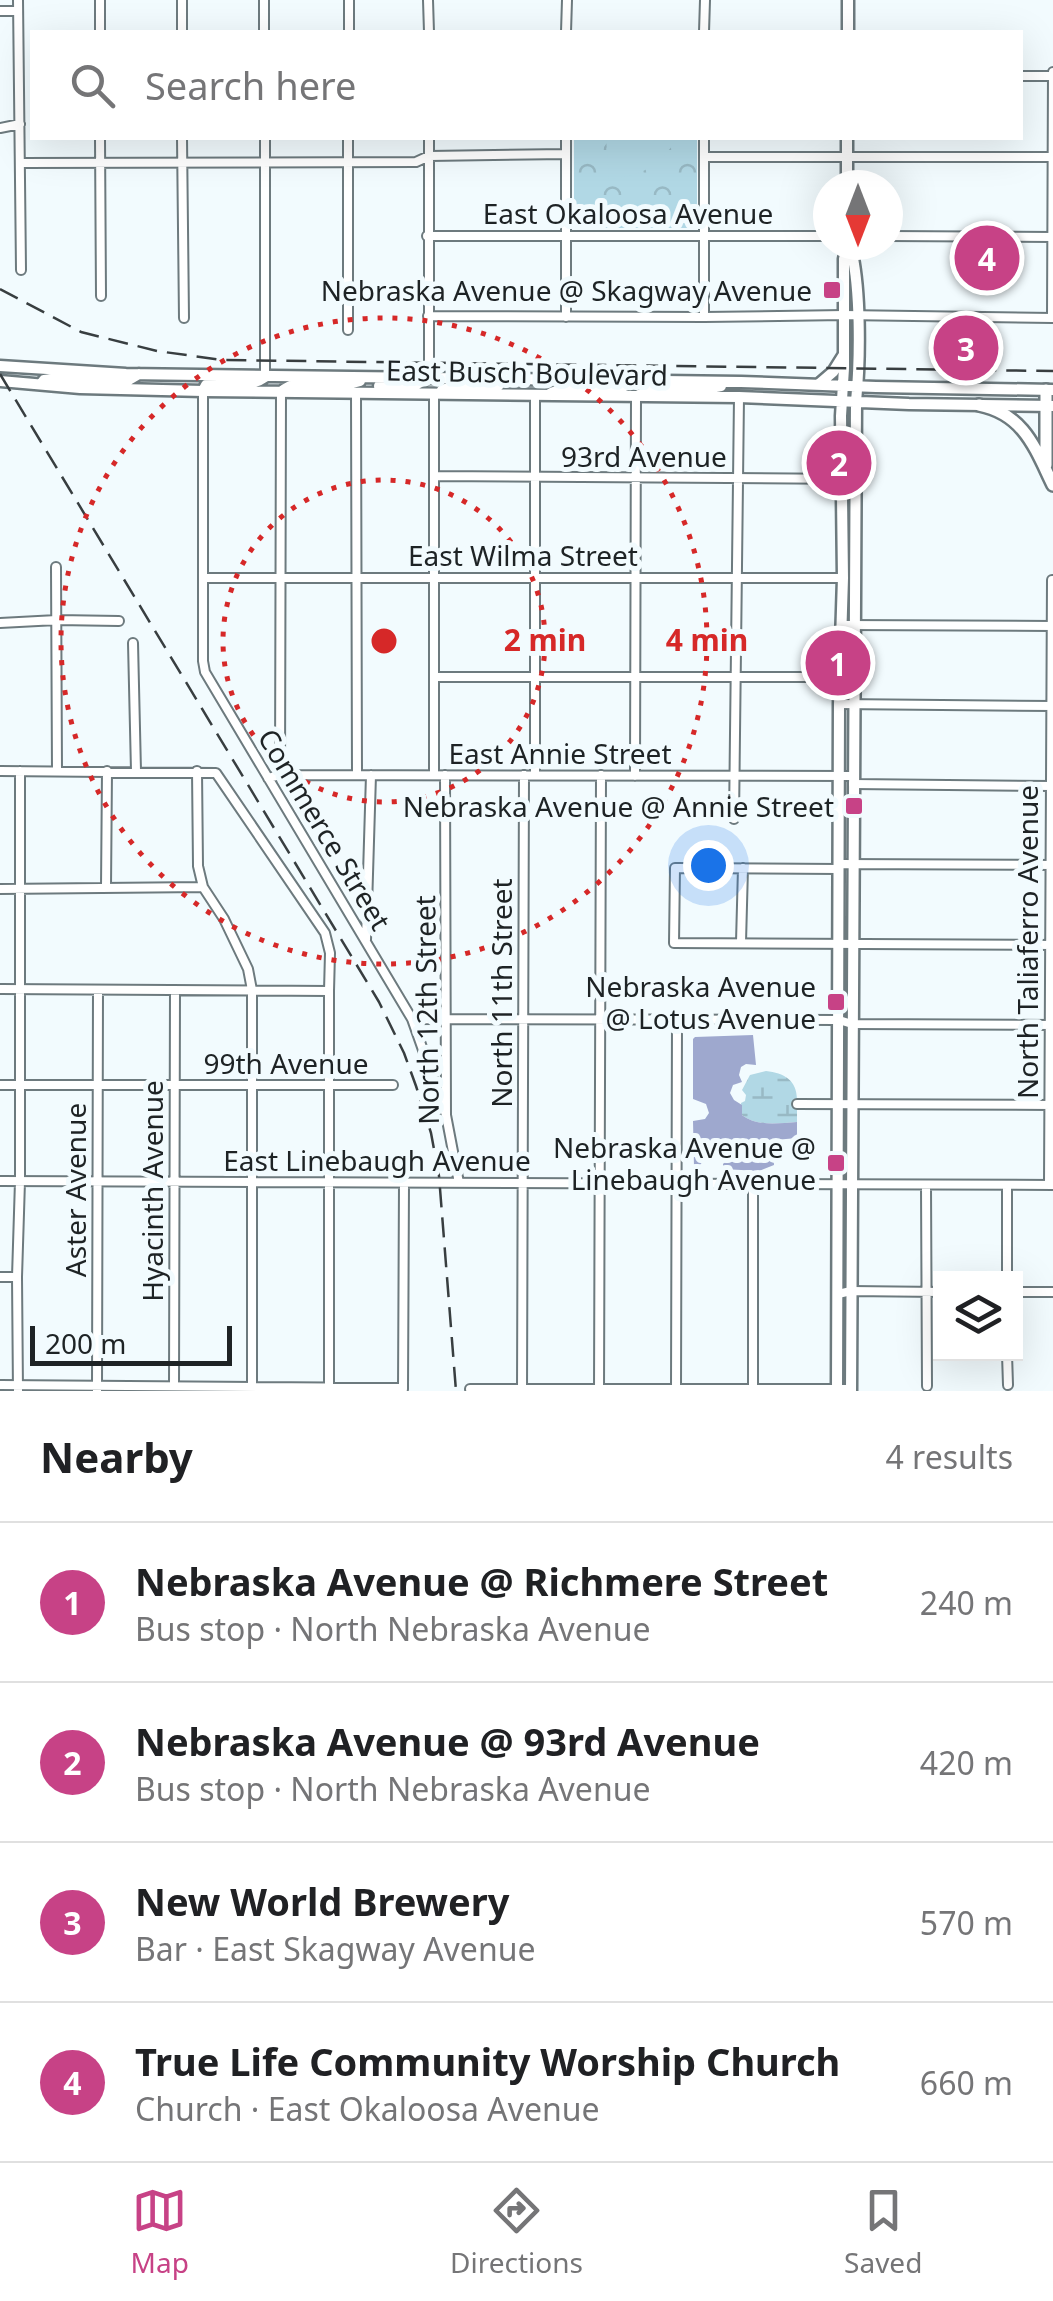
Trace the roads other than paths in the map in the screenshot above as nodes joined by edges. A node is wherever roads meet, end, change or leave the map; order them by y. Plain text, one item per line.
1 (18, 0) edge
2 (100, 0) edge
3 (182, 0) edge
4 (264, 0) edge
5 (349, 0) edge
6 (428, 0) edge
7 (566, 0) edge
8 (704, 0) edge
9 (848, 0) edge
10 (0, 11) edge
11 (18, 11) junction
12 (100, 30) edge
13 (182, 30) edge
14 (264, 30) edge
15 (349, 30) edge
16 (428, 30) edge
17 (566, 30) edge
18 (704, 30) edge
19 (848, 30) edge
20 (1053, 74) edge
21 (1023, 76) edge
22 (20, 124) junction
23 (0, 128) edge
24 (100, 140) edge
25 (182, 140) edge
26 (265, 140) edge
27 (348, 140) edge
28 (429, 140) edge
29 (566, 140) edge
30 (704, 140) edge
31 (847, 140) edge
32 (566, 154) junction
33 (429, 156) junction
34 (847, 156) junction
35 (704, 157) junction
36 (1053, 157) edge
37 (21, 162) junction
38 (266, 162) junction
39 (100, 163) junction
40 (182, 163) junction
41 (348, 163) junction
42 (847, 170) edge
43 (428, 236) junction
44 (566, 236) junction
45 (704, 236) junction
46 (813, 236) edge
47 (903, 236) edge
48 (1053, 238) edge
49 (847, 260) edge
50 (854, 260) edge
51 (21, 270) dead end
52 (101, 296) dead end
53 (844, 315) junction
54 (428, 316) junction
55 (857, 316) junction
56 (566, 317) junction
57 (704, 317) junction
58 (184, 318) dead end
59 (1053, 318) edge
60 (348, 330) dead end
61 (844, 353) junction
62 (0, 366) edge
63 (140, 374) junction
64 (265, 376) junction
65 (371, 377) junction
66 (429, 378) junction
67 (520, 380) junction
68 (0, 381) edge
69 (636, 381) junction
70 (741, 382) junction
71 (40, 385) junction
72 (818, 385) junction
73 (843, 386) junction
74 (857, 386) junction
75 (1050, 390) edge
76 (203, 391) junction
77 (280, 392) junction
78 (356, 392) junction
79 (434, 394) junction
80 (540, 395) junction
81 (636, 396) junction
82 (739, 397) junction
83 (841, 401) junction
84 (856, 402) junction
85 (979, 406) junction
86 (1050, 406) edge
87 (1046, 466) junction
88 (434, 476) junction
89 (534, 478) junction
90 (636, 478) junction
91 (738, 478) junction
92 (841, 479) junction
93 (855, 479) junction
94 (1053, 485) edge
95 (842, 525) junction
96 (856, 562) junction
97 (56, 567) dead end
98 (203, 578) junction
99 (280, 578) junction
100 (356, 578) junction
101 (434, 578) junction
102 (535, 578) junction
103 (636, 578) junction
104 (843, 578) junction
105 (738, 579) junction
106 (1052, 580) edge
107 (57, 620) junction
108 (119, 621) dead end
109 (0, 624) edge
110 (848, 625) junction
111 (1052, 626) edge
112 (133, 643) dead end
113 (434, 677) junction
114 (535, 677) junction
115 (840, 677) junction
116 (636, 678) junction
117 (737, 678) junction
118 (840, 704) junction
119 (853, 704) junction
120 (1052, 706) edge
121 (0, 770) edge
122 (20, 770) junction
123 (57, 770) junction
124 (107, 771) junction
125 (136, 771) junction
126 (198, 771) junction
127 (280, 775) junction
128 (358, 775) junction
129 (371, 775) junction
130 (434, 775) junction
131 (444, 775) junction
132 (524, 775) junction
133 (535, 775) junction
134 (601, 776) junction
135 (635, 776) junction
136 (735, 776) junction
137 (839, 776) junction
138 (268, 778) junction
139 (852, 780) junction
140 (1052, 786) edge
141 (734, 819) dead end
142 (853, 864) junction
143 (839, 866) junction
144 (1052, 866) edge
145 (744, 868) junction
146 (106, 887) junction
147 (203, 887) junction
148 (0, 889) edge
149 (20, 889) junction
150 (366, 940) junction
151 (742, 942) junction
152 (839, 944) junction
153 (852, 944) junction
154 (1052, 945) edge
155 (0, 989) edge
156 (21, 989) junction
157 (98, 990) junction
158 (174, 990) junction
159 (252, 990) junction
160 (328, 991) junction
161 (412, 1019) junction
162 (524, 1019) junction
163 (446, 1020) junction
164 (600, 1020) junction
165 (677, 1020) junction
166 (839, 1020) junction
167 (852, 1024) junction
168 (1052, 1026) edge
169 (0, 1085) edge
170 (20, 1085) junction
171 (98, 1085) junction
172 (174, 1086) junction
173 (252, 1086) junction
174 (328, 1086) junction
175 (393, 1086) dead end
176 (797, 1104) dead end
177 (838, 1104) junction
178 (852, 1104) junction
179 (1051, 1105) edge
180 (446, 1115) junction
181 (0, 1181) edge
182 (20, 1181) junction
183 (97, 1181) junction
184 (174, 1181) junction
185 (252, 1183) junction
186 (460, 1183) junction
187 (328, 1184) junction
188 (404, 1184) junction
189 (523, 1184) junction
190 (600, 1184) junction
191 (676, 1184) junction
192 (838, 1184) junction
193 (852, 1184) junction
194 (754, 1185) junction
195 (1007, 1185) junction
196 (1051, 1185) edge
197 (926, 1186) junction
198 (1007, 1271) edge
199 (0, 1276) edge
200 (17, 1277) junction
201 (852, 1291) junction
202 (927, 1292) junction
203 (933, 1292) edge
204 (1023, 1292) edge
205 (1053, 1292) edge
206 (838, 1294) junction
207 (1007, 1361) edge
208 (0, 1385) edge
209 (927, 1386) dead end
210 (1008, 1386) dead end
211 (18, 1388) edge
212 (97, 1388) edge
213 (174, 1389) edge
214 (252, 1389) edge
215 (329, 1389) edge
216 (470, 1389) edge
217 (522, 1389) edge
218 (403, 1390) edge
219 (599, 1390) edge
220 (676, 1390) edge
221 (753, 1390) edge
222 (837, 1390) edge
223 (851, 1390) edge

1 - 11 street
2 - 12 street
3 - 13 street
4 - 14 street
5 - 15 street
6 - 16 street
7 - 17 street
8 - 18 street
9 - 19 main road
10 - 11 street
11 - 22 street
20 - 21 street
20 - 36 street
22 - 23 street
22 - 37 street
24 - 39 street
25 - 40 street
26 - 38 street
27 - 41 street
28 - 33 street
29 - 32 street
30 - 35 street
31 - 34 main road
32 - 33 street
32 - 44 street
33 - 41 street
33 - 43 street
34 - 35 street
34 - 36 street
34 - 42 main road
35 - 45 street
36 - 48 street
37 - 39 street
37 - 51 street
38 - 40 street
38 - 41 street
38 - 64 street
39 - 40 street
39 - 52 street
40 - 58 street
41 - 60 street
43 - 44 street, East Okaloosa Avenue
43 - 54 street
44 - 45 street, East Okaloosa Avenue
44 - 56 street
45 - 46 street, East Okaloosa Avenue
45 - 57 street
47 - 48 street
48 - 59 street
49 - 53 main road
50 - 55 main road
53 - 55 street
53 - 57 street
53 - 61 main road
54 - 56 street
54 - 66 street
55 - 59 street
55 - 74 main road
56 - 57 street
61 - 72 main road
61 - 73 main road
62 - 63 main road, East Busch Boulevard
63 - 64 main road, East Busch Boulevard
63 - 71 main road
64 - 65 main road, East Busch Boulevard
64 - 76 main road
65 - 66 main road, East Busch Boulevard
65 - 77 main road
66 - 67 main road, East Busch Boulevard
66 - 78 main road
67 - 69 main road, East Busch Boulevard
67 - 79 main road
68 - 71 main road, East Busch Boulevard
69 - 70 main road, East Busch Boulevard
69 - 80 main road
70 - 72 main road, East Busch Boulevard
70 - 81 main road
71 - 76 main road, East Busch Boulevard
72 - 73 main road, East Busch Boulevard
73 - 74 main road, East Busch Boulevard
73 - 83 main road
74 - 75 main road, East Busch Boulevard
74 - 84 main road
75 - 86 highway
76 - 77 main road, East Busch Boulevard
76 - 98 street
77 - 78 main road, East Busch Boulevard
77 - 99 street
78 - 79 main road, East Busch Boulevard
78 - 100 street
79 - 80 main road, East Busch Boulevard
79 - 88 street
80 - 81 main road, East Busch Boulevard
80 - 89 street
81 - 82 main road, East Busch Boulevard
81 - 90 street
82 - 83 main road, East Busch Boulevard
82 - 91 street
83 - 84 main road, East Busch Boulevard
83 - 92 main road
84 - 85 main road, East Busch Boulevard
84 - 93 main road
85 - 86 main road, East Busch Boulevard
85 - 87 highway
86 - 87 highway
87 - 94 highway
88 - 89 street, 93rd Avenue
88 - 101 street
89 - 90 street, 93rd Avenue
89 - 102 street
90 - 91 street, 93rd Avenue
90 - 103 street
91 - 92 street, 93rd Avenue
91 - 105 street
92 - 93 street, 93rd Avenue
92 - 95 main road
93 - 96 main road
95 - 96 main road
95 - 104 main road
96 - 110 main road
97 - 107 street
98 - 99 street, East Wilma Street
98 - 138 street, Commerce Street
99 - 100 street, East Wilma Street
99 - 127 street
100 - 101 street, East Wilma Street
100 - 128 street
101 - 102 street, East Wilma Street
101 - 113 street
102 - 103 street, East Wilma Street
102 - 114 street
103 - 105 street, East Wilma Street
103 - 116 street
104 - 105 street, East Wilma Street
104 - 110 main road
105 - 117 street
106 - 111 street, North Taliaferro Avenue
107 - 108 street
107 - 109 street
107 - 123 street
110 - 111 street
110 - 115 main road
110 - 119 main road
111 - 120 street, North Taliaferro Avenue
112 - 125 street
113 - 114 street
113 - 130 street
114 - 116 street
114 - 133 street
115 - 117 street
115 - 118 main road
116 - 117 street
116 - 135 street
117 - 136 street
118 - 119 street
118 - 137 main road
119 - 120 street
119 - 139 main road
120 - 140 street, North Taliaferro Avenue
121 - 122 street
122 - 123 street
122 - 149 street
123 - 124 street
124 - 125 street
124 - 146 street
125 - 126 street
126 - 147 street
126 - 160 street
127 - 128 street, East Annie Street
127 - 138 street, East Annie Street
128 - 129 street, East Annie Street
129 - 130 street, East Annie Street
129 - 150 street
130 - 131 street, East Annie Street
131 - 132 street, East Annie Street
131 - 163 street, North 12th Street
132 - 133 street, East Annie Street
132 - 162 street, North 11th Street
133 - 134 street, East Annie Street
134 - 135 street, East Annie Street
134 - 164 street
135 - 136 street, East Annie Street
136 - 137 street, East Annie Street
136 - 141 street
137 - 139 street, East Annie Street
137 - 143 main road
138 - 150 street, Commerce Street
139 - 140 street, East Annie Street
139 - 142 main road
140 - 144 street, North Taliaferro Avenue
142 - 143 street
142 - 144 street
142 - 153 main road
143 - 145 street
143 - 152 main road
144 - 154 street, North Taliaferro Avenue
145 - 151 street
145 - 151 street
146 - 147 street
146 - 149 street
147 - 159 street
148 - 149 street
149 - 156 street
150 - 161 street, Commerce Street
151 - 152 street
152 - 153 street
152 - 166 main road
153 - 154 street
153 - 167 main road
154 - 168 street, North Taliaferro Avenue
155 - 156 street
156 - 157 street
156 - 170 street
157 - 158 street
157 - 171 street, Aster Avenue
158 - 159 street
158 - 172 street, Hyacinth Avenue
159 - 160 street
159 - 173 street
160 - 174 street
161 - 163 street
161 - 180 street, Commerce Street
162 - 163 street
162 - 164 street
162 - 189 street, North 11th Street
163 - 180 street, North 12th Street
164 - 165 street
164 - 190 street
165 - 166 street
165 - 191 street
166 - 167 street
166 - 177 main road
167 - 168 street
167 - 178 main road
168 - 179 street, North Taliaferro Avenue
169 - 170 street, 99th Avenue
170 - 171 street, 99th Avenue
170 - 182 street
171 - 172 street, 99th Avenue
171 - 183 street, Aster Avenue
172 - 173 street, 99th Avenue
172 - 184 street, Hyacinth Avenue
173 - 174 street, 99th Avenue
173 - 185 street
174 - 175 street, 99th Avenue
174 - 187 street
176 - 177 street
177 - 178 street
177 - 192 main road
178 - 179 street
178 - 193 main road
179 - 196 street, North Taliaferro Avenue
180 - 186 street, North 12th Street
181 - 182 street, East Linebaugh Avenue
182 - 183 street, East Linebaugh Avenue
182 - 200 street
183 - 184 street, East Linebaugh Avenue
183 - 212 street, Aster Avenue
184 - 185 street, East Linebaugh Avenue
184 - 213 street, Hyacinth Avenue
185 - 187 street, East Linebaugh Avenue
185 - 214 street
186 - 188 street, East Linebaugh Avenue
186 - 189 street, East Linebaugh Avenue
187 - 188 street, East Linebaugh Avenue
187 - 215 street
188 - 218 street
189 - 190 street, East Linebaugh Avenue
189 - 217 street, North 11th Street
190 - 191 street, East Linebaugh Avenue
190 - 219 street
191 - 194 street, East Linebaugh Avenue
191 - 220 street
192 - 193 street, East Linebaugh Avenue
192 - 194 street, East Linebaugh Avenue
192 - 206 main road
193 - 197 street, East Linebaugh Avenue
193 - 201 main road
194 - 221 street
195 - 196 street, East Linebaugh Avenue
195 - 197 street, East Linebaugh Avenue
195 - 198 street
197 - 202 street
199 - 200 street
200 - 211 street
201 - 202 street
201 - 206 street
201 - 223 main road
202 - 203 street
202 - 209 street
204 - 205 street
206 - 222 main road
207 - 210 street
208 - 211 street
211 - 212 street
212 - 213 street
213 - 214 street
214 - 215 street
215 - 218 street
216 - 217 street
217 - 219 street
219 - 220 street
220 - 221 street
221 - 222 street
222 - 223 street

